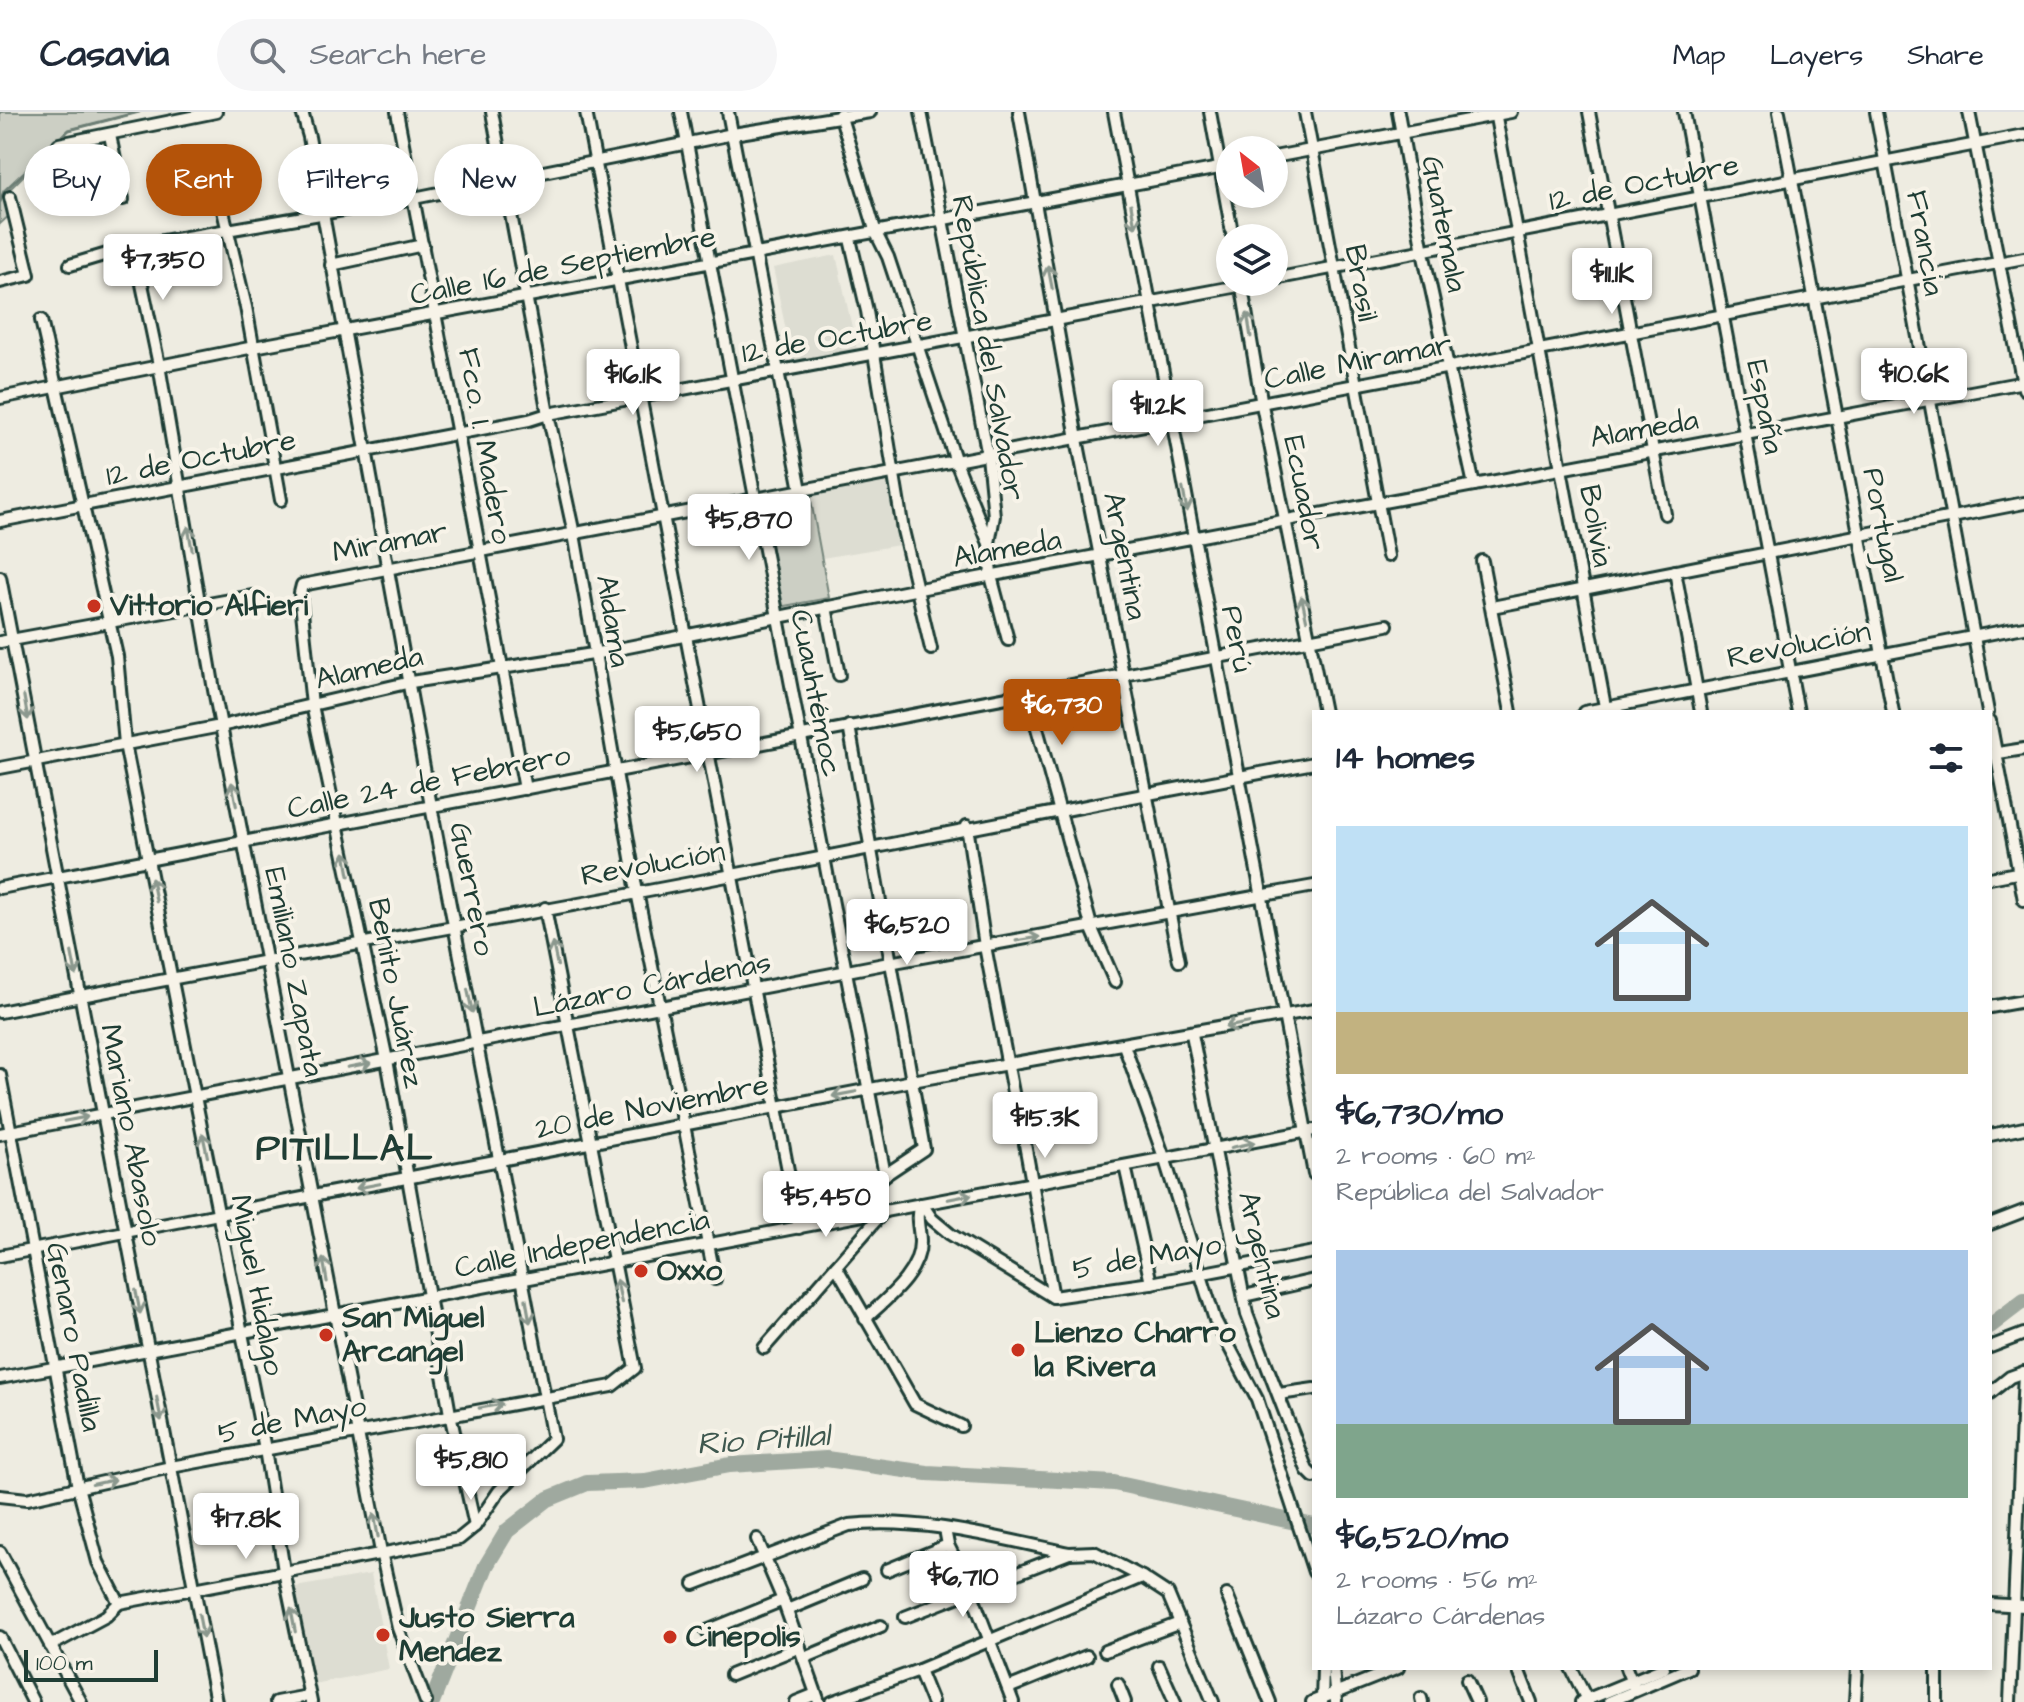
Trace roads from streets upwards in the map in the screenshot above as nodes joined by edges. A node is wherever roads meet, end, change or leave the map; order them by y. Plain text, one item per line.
1 (216, 112) edge
2 (302, 112) edge
3 (397, 112) edge
4 (492, 112) edge
5 (586, 112) edge
6 (681, 112) edge
7 (728, 112) edge
8 (870, 112) edge
9 (921, 112) edge
10 (1019, 112) edge
11 (1114, 112) edge
12 (1210, 112) edge
13 (1305, 112) edge
14 (1398, 112) edge
15 (1511, 112) edge
16 (1589, 112) edge
17 (1684, 112) edge
18 (1779, 112) edge
19 (1876, 112) edge
20 (1969, 112) edge
21 (1495, 114) edge
22 (840, 115) edge
23 (1401, 133) junction
24 (733, 134) junction
25 (110, 135) junction
26 (2024, 135) edge
27 (1217, 136) edge
28 (59, 144) dead end
29 (112, 144) edge
30 (309, 144) edge
31 (403, 144) edge
32 (499, 144) edge
33 (687, 144) junction
34 (1977, 146) junction
35 (1313, 149) junction
36 (1288, 154) edge
37 (595, 162) junction
38 (1886, 163) junction
39 (1216, 169) edge
40 (545, 172) edge
41 (1791, 179) junction
42 (1128, 185) junction
43 (1702, 195) junction
44 (10, 197) dead end
45 (1035, 203) junction
46 (1609, 213) junction
47 (224, 216) edge
48 (312, 216) edge
49 (323, 216) edge
50 (417, 216) edge
51 (512, 216) edge
52 (942, 222) junction
53 (228, 232) junction
54 (876, 233) junction
55 (1516, 233) junction
56 (850, 239) junction
57 (423, 245) junction
58 (134, 246) junction
59 (1423, 252) junction
60 (756, 255) junction
61 (2024, 258) edge
62 (709, 262) junction
63 (1998, 264) junction
64 (70, 265) dead end
65 (331, 265) junction
66 (1334, 267) junction
67 (1288, 276) edge
68 (618, 278) junction
69 (0, 282) edge
70 (1908, 282) junction
71 (1216, 290) edge
72 (1244, 296) edge
73 (527, 297) junction
74 (1815, 299) junction
75 (1150, 305) junction
76 (436, 315) junction
77 (1723, 318) junction
78 (41, 320) dead end
79 (1059, 322) junction
80 (345, 332) junction
81 (1633, 335) junction
82 (967, 337) junction
83 (254, 347) junction
84 (917, 347) junction
85 (1538, 351) junction
86 (873, 356) junction
87 (159, 365) junction
88 (1450, 370) junction
89 (777, 372) junction
90 (732, 381) junction
91 (2024, 384) edge
92 (53, 385) junction
93 (1355, 387) junction
94 (0, 398) edge
95 (639, 399) junction
96 (1928, 400) junction
97 (1262, 405) junction
98 (548, 414) junction
99 (1839, 417) junction
100 (1170, 421) junction
101 (458, 431) junction
102 (1747, 434) junction
103 (1077, 439) junction
104 (366, 452) junction
105 (1652, 453) junction
106 (988, 456) junction
107 (956, 462) junction
108 (276, 468) junction
109 (1561, 468) junction
110 (895, 471) junction
111 (1474, 485) junction
112 (181, 489) junction
113 (801, 490) junction
114 (754, 498) junction
115 (281, 500) dead end
116 (1377, 503) junction
117 (2024, 503) edge
118 (81, 505) junction
119 (1665, 514) dead end
120 (663, 515) junction
121 (1953, 517) junction
122 (1286, 520) junction
123 (0, 521) edge
124 (606, 527) joint
125 (574, 534) junction
126 (1860, 534) junction
127 (1193, 539) junction
128 (989, 543) junction
129 (479, 550) junction
130 (1768, 552) junction
131 (1388, 556) dead end
132 (1101, 557) junction
133 (1482, 561) dead end
134 (388, 567) junction
135 (1675, 571) junction
136 (991, 576) junction
137 (0, 577) edge
138 (919, 589) junction
139 (1583, 589) junction
140 (252, 596) dead end
141 (201, 606) junction
142 (826, 607) junction
143 (1492, 607) junction
144 (776, 616) junction
145 (108, 620) junction
146 (1387, 625) dead end
147 (2024, 627) edge
148 (684, 635) junction
149 (1974, 636) junction
150 (14, 638) junction
151 (1310, 639) junction
152 (1008, 640) dead end
153 (0, 642) edge
154 (931, 649) dead end
155 (1884, 653) junction
156 (593, 654) junction
157 (1217, 657) junction
158 (502, 666) junction
159 (1790, 670) junction
160 (1124, 674) junction
161 (839, 675) dead end
162 (411, 682) junction
163 (1697, 690) junction
164 (1028, 695) junction
165 (312, 705) junction
166 (1324, 710) edge
167 (1511, 710) edge
168 (1606, 710) edge
169 (1701, 710) edge
170 (1798, 710) edge
171 (1893, 710) edge
172 (1988, 710) edge
173 (221, 726) junction
174 (849, 726) junction
175 (798, 737) junction
176 (125, 744) junction
177 (2024, 749) edge
178 (1993, 754) edge
179 (707, 755) junction
180 (36, 761) junction
181 (1312, 763) edge
182 (0, 768) edge
183 (616, 771) junction
184 (1238, 777) junction
185 (525, 789) junction
186 (1148, 794) junction
187 (431, 806) junction
188 (1059, 809) junction
189 (339, 822) junction
190 (967, 826) junction
191 (244, 844) junction
192 (869, 846) junction
193 (825, 854) junction
194 (148, 858) junction
195 (2021, 872) edge
196 (729, 875) junction
197 (56, 877) junction
198 (1992, 878) edge
199 (1312, 886) edge
200 (0, 888) edge
201 (637, 892) junction
202 (1261, 896) junction
203 (2024, 900) edge
204 (545, 908) junction
205 (1171, 913) junction
206 (454, 924) junction
207 (1092, 929) junction
208 (361, 941) junction
209 (985, 946) junction
210 (268, 960) junction
211 (1179, 961) dead end
212 (889, 963) junction
213 (847, 971) junction
214 (172, 978) junction
215 (1115, 982) dead end
216 (755, 991) junction
217 (80, 996) junction
218 (2024, 1001) edge
219 (1992, 1007) edge
220 (660, 1009) junction
221 (1312, 1010) edge
222 (0, 1012) edge
223 (1284, 1016) junction
224 (570, 1024) junction
225 (1192, 1034) junction
226 (478, 1042) junction
227 (1124, 1045) junction
228 (387, 1060) junction
229 (1008, 1064) junction
230 (0, 1075) edge
231 (291, 1079) junction
232 (912, 1081) junction
233 (869, 1089) junction
234 (194, 1095) junction
235 (1015, 1103) dead end
236 (774, 1108) junction
237 (102, 1114) junction
238 (685, 1127) junction
239 (2024, 1128) edge
240 (1310, 1131) edge
241 (5, 1133) edge
242 (1992, 1135) edge
243 (592, 1143) junction
244 (1025, 1144) dead end
245 (1214, 1151) junction
246 (1312, 1152) edge
247 (499, 1160) junction
248 (1165, 1160) junction
249 (1125, 1166) junction
250 (885, 1175) junction
251 (409, 1178) junction
252 (1032, 1183) junction
253 (312, 1197) junction
254 (921, 1204) junction
255 (885, 1210) junction
256 (2024, 1211) edge
257 (219, 1215) junction
258 (841, 1217) junction
259 (1992, 1223) edge
260 (799, 1228) junction
261 (124, 1231) junction
262 (708, 1244) junction
263 (33, 1250) junction
264 (1312, 1252) edge
265 (0, 1256) edge
266 (614, 1263) junction
267 (1239, 1265) junction
268 (836, 1266) junction
269 (1201, 1273) junction
270 (523, 1278) junction
271 (715, 1279) dead end
272 (1312, 1280) edge
273 (1151, 1283) junction
274 (1244, 1296) junction
275 (428, 1297) junction
276 (1053, 1297) junction
277 (333, 1316) junction
278 (865, 1319) junction
279 (242, 1331) junction
280 (2024, 1334) edge
281 (1992, 1346) edge
282 (764, 1348) dead end
283 (148, 1351) junction
284 (54, 1368) junction
285 (2024, 1372) edge
286 (0, 1378) edge
287 (1312, 1389) edge
288 (1992, 1391) edge
289 (1279, 1394) junction
290 (543, 1397) junction
291 (450, 1414) junction
292 (961, 1426) dead end
293 (2022, 1430) edge
294 (359, 1431) junction
295 (265, 1449) junction
296 (171, 1467) junction
297 (1312, 1475) edge
298 (78, 1487) junction
299 (0, 1496) edge
300 (475, 1526) junction
301 (945, 1529) junction
302 (757, 1539) dead end
303 (948, 1545) junction
304 (0, 1552) edge
305 (381, 1552) junction
306 (1069, 1553) junction
307 (765, 1557) junction
308 (1312, 1564) edge
309 (887, 1570) dead end
310 (284, 1571) junction
311 (1142, 1577) junction
312 (862, 1579) dead end
313 (694, 1584) dead end
314 (194, 1588) junction
315 (970, 1589) junction
316 (1227, 1595) dead end
317 (119, 1603) junction
318 (1992, 1604) edge
319 (785, 1605) junction
320 (2019, 1606) edge
321 (905, 1617) dead end
322 (1180, 1623) junction
323 (881, 1626) dead end
324 (707, 1631) dead end
325 (0, 1637) edge
326 (990, 1639) junction
327 (50, 1646) junction
328 (1105, 1651) dead end
329 (802, 1652) junction
330 (1087, 1656) dead end
331 (1159, 1666) dead end
332 (919, 1670) junction
333 (1323, 1670) edge
334 (1333, 1670) edge
335 (1394, 1670) edge
336 (1518, 1670) edge
337 (1572, 1670) edge
338 (1627, 1670) edge
339 (1661, 1670) edge
340 (1682, 1670) edge
341 (1937, 1670) edge
342 (1855, 1671) edge
343 (731, 1675) dead end
344 (1467, 1680) dead end
345 (1118, 1684) dead end
346 (1633, 1686) junction
347 (1008, 1688) junction
348 (817, 1698) edge
349 (1335, 1698) edge
350 (310, 1699) edge
351 (1318, 1701) edge
352 (1585, 1701) edge
353 (33, 1702) edge
354 (81, 1702) edge
355 (216, 1702) edge
356 (276, 1702) edge
357 (426, 1702) edge
358 (796, 1702) edge
359 (832, 1702) edge
360 (932, 1702) edge
361 (1013, 1702) edge
362 (1125, 1702) edge
363 (1175, 1702) edge
364 (1213, 1702) edge
365 (1270, 1702) edge
366 (1477, 1702) edge
367 (1531, 1702) edge
368 (1609, 1702) edge
369 (1855, 1702) edge
370 (1937, 1702) edge
371 (2010, 1702) edge

1 - 25 street
2 - 30 street, Guerrero
3 - 31 street, Fco. I. Madero
4 - 32 street, Aldama
5 - 37 street
6 - 33 street, Cuauhtémoc
7 - 24 street
8 - 22 street
9 - 52 street, República del Salvador
10 - 45 street, Argentina
11 - 42 street, Perú
12 - 27 street
13 - 35 street, Brasil
14 - 23 street, Guatemala
15 - 21 street
16 - 46 street
17 - 43 street, España
18 - 41 street, Portugal
19 - 38 street, Francia
20 - 34 street
21 - 23 street
21 - 55 street, Bolivia
22 - 24 street
22 - 54 street
23 - 35 street
23 - 59 street, Guatemala
24 - 33 street
24 - 60 street
25 - 28 street
25 - 29 street
26 - 34 street, 12 de Octubre
33 - 37 street
33 - 62 street, Cuauhtémoc
34 - 38 street, 12 de Octubre
34 - 63 street
35 - 36 street
35 - 66 street, Brasil
37 - 40 street
37 - 68 street
38 - 41 street, 12 de Octubre
38 - 70 street, Francia
39 - 42 street, Calle 16 de Septiembre
41 - 43 street, 12 de Octubre
41 - 74 street, Portugal
42 - 45 street, Calle 16 de Septiembre
42 -> 75 street, Perú
43 - 46 street, 12 de Octubre
43 - 77 street, España
44 - 69 street
45 - 52 street, Calle 16 de Septiembre
79 -> 45 street, Argentina
46 - 55 street, 12 de Octubre
46 - 81 street
47 - 53 street
48 - 53 street
49 - 65 street, Guerrero
50 - 57 street, Fco. I. Madero
51 - 73 street, Aldama
52 - 54 street, Calle 16 de Septiembre
52 - 82 street, República del Salvador
53 - 58 street
53 - 83 street
54 - 56 street, Calle 16 de Septiembre
54 - 84 street
55 - 59 street, 12 de Octubre
55 - 85 street, Bolivia
56 - 60 street, Calle 16 de Septiembre
56 - 86 street
57 - 65 street
57 - 76 street, Fco. I. Madero
58 - 64 street
58 - 87 street, Emiliano Zapata
59 - 66 street, 12 de Octubre
59 - 88 street, Guatemala
60 - 62 street, Calle 16 de Septiembre
60 - 89 street
61 - 63 street, Calle Miramar
62 - 68 street, Calle 16 de Septiembre
62 - 90 street, Cuauhtémoc
63 - 70 street, Calle Miramar
63 - 91 street
65 - 80 street, Guerrero
66 - 67 street, 12 de Octubre
66 - 93 street, Brasil
68 - 73 street, Calle 16 de Septiembre
68 - 95 street
70 - 74 street, Calle Miramar
70 - 96 street, Francia
71 - 75 street, 12 de Octubre
97 -> 72 street, Ecuador
73 - 76 street, Calle 16 de Septiembre
73 - 98 street, Aldama
74 - 77 street, Calle Miramar
74 - 99 street, Portugal
75 - 79 street, 12 de Octubre
75 - 100 street, Perú
76 - 80 street, Calle 16 de Septiembre
76 - 101 street, Fco. I. Madero
77 - 81 street, Calle Miramar
77 - 102 street, España
78 - 92 street, Miguel Hidalgo
79 - 82 street, 12 de Octubre
79 - 103 street, Argentina
80 - 83 street, Calle 16 de Septiembre
80 - 104 street, Guerrero
81 - 85 street, Calle Miramar
81 - 105 street
82 - 84 street, 12 de Octubre
82 - 106 street, República del Salvador
83 - 87 street, Calle 16 de Septiembre
83 - 108 street
84 - 86 street, 12 de Octubre
84 - 107 street
85 - 88 street, Calle Miramar
85 - 109 street, Bolivia
86 - 89 street, 12 de Octubre
86 - 110 street
87 - 92 street, Calle 16 de Septiembre
87 - 112 street, Emiliano Zapata
88 - 93 street, Calle Miramar
88 - 111 street, Guatemala
89 - 90 street, 12 de Octubre
89 - 113 street
90 - 95 street, 12 de Octubre
90 - 114 street, Cuauhtémoc
91 - 96 street, Alameda
92 - 94 street, Calle 16 de Septiembre
92 - 118 street, Miguel Hidalgo
93 - 97 street, Calle Miramar
93 - 116 street, Brasil
95 - 98 street, 12 de Octubre
95 - 120 street
96 - 99 street, Alameda
96 - 121 street, Francia
97 - 100 street, Calle Miramar
97 - 122 street, Ecuador
98 - 101 street, 12 de Octubre
98 - 125 street, Aldama
99 - 102 street, Alameda
99 - 126 street, Portugal
100 - 103 street, Calle Miramar
100 -> 127 street, Perú
101 - 104 street, 12 de Octubre
101 - 129 street, Fco. I. Madero
102 - 105 street, Alameda
102 - 130 street, España
103 - 106 street, Calle Miramar
103 - 132 street, Argentina
104 - 108 street, 12 de Octubre
104 - 134 street, Guerrero
105 - 109 street, Alameda
105 - 119 street
106 - 107 street, Calle Miramar
106 - 128 street, República del Salvador
107 - 110 street, Calle Miramar
107 - 128 street
108 - 112 street, 12 de Octubre
108 - 115 street
109 - 111 street, Alameda
109 - 139 street, Bolivia
110 - 113 street, Calle Miramar
110 - 138 street
111 - 116 street, Alameda
112 - 118 street, 12 de Octubre
141 -> 112 street, Emiliano Zapata
113 - 114 street, Calle Miramar
114 - 120 street, Calle Miramar
114 - 144 street, Cuauhtémoc
116 - 122 street, Alameda
116 - 131 street, Brasil
117 - 121 street
118 - 123 street, 12 de Octubre
118 - 145 street, Miguel Hidalgo
120 - 124 street, Calle Miramar
120 - 148 street
121 - 126 street
121 - 149 street, Francia
122 - 127 street, Alameda
151 -> 122 street, Ecuador
124 - 125 street, Miramar
125 - 129 street, Miramar
125 - 156 street, Aldama
126 - 130 street
126 - 155 street, Portugal
127 - 132 street, Alameda
127 - 157 street, Perú
128 - 136 street, República del Salvador
129 - 134 street, Miramar
129 - 158 street, Fco. I. Madero
130 - 135 street
130 - 159 street, España
132 - 136 street, Alameda
132 - 160 street, Argentina
133 - 143 street
134 - 162 street, Guerrero
134 - 165 street, Miramar
135 - 139 street
135 - 163 street
136 - 138 street, Alameda
136 - 152 street, República del Salvador
137 - 150 street, Mariano Abasolo
138 - 142 street, Alameda
138 - 154 street
139 - 143 street
139 - 168 street, Bolivia
140 - 141 street
141 - 145 street
141 - 173 street, Emiliano Zapata
142 - 144 street, Alameda
142 - 161 street
143 - 167 street
144 - 148 street, Alameda
144 - 175 street, Cuauhtémoc
145 - 150 street
145 - 176 street, Miguel Hidalgo
146 - 151 street, Calle 24 de Febrero
147 - 149 street, Revolución
148 - 156 street, Alameda
148 - 179 street
149 - 155 street, Revolución
149 - 172 street, Francia
150 - 153 street
150 -> 180 street, Mariano Abasolo
151 - 157 street, Calle 24 de Febrero
151 - 166 street, Ecuador
155 - 159 street, Revolución
155 - 171 street, Portugal
156 - 158 street, Alameda
156 - 183 street, Aldama
157 - 160 street, Calle 24 de Febrero
157 - 184 street, Perú
158 - 162 street, Alameda
158 - 185 street, Fco. I. Madero
159 - 163 street, Revolución
159 - 170 street, España
160 - 164 street, Calle 24 de Febrero
160 - 186 street, Argentina
162 - 165 street, Alameda
162 - 187 street, Guerrero
163 - 168 street, Revolución
163 - 169 street
164 - 174 street, Calle 24 de Febrero
164 - 188 street
165 - 173 street, Alameda
165 - 189 street, Benito Juárez
173 - 176 street, Alameda
191 -> 173 street, Emiliano Zapata
174 - 175 street, Calle 24 de Febrero
174 - 192 street
175 - 179 street, Calle 24 de Febrero
175 - 193 street, Cuauhtémoc
176 - 180 street, Alameda
176 - 194 street, Miguel Hidalgo
177 - 178 street
178 - 195 street
179 - 183 street, Calle 24 de Febrero
179 - 196 street
180 - 182 street, Alameda
180 - 197 street, Mariano Abasolo
181 - 184 street, Revolución
183 - 185 street, Calle 24 de Febrero
183 - 201 street, Aldama
184 - 186 street, Revolución
184 - 202 street, Perú
185 - 187 street, Calle 24 de Febrero
186 - 188 street, Revolución
186 - 205 street, Argentina
187 - 189 street, Calle 24 de Febrero
187 - 206 street, Guerrero
188 - 190 street, Revolución
188 - 207 street
189 - 191 street, Calle 24 de Febrero
208 -> 189 street, Benito Juárez
190 - 192 street, Revolución
190 - 209 street
191 - 194 street, Calle 24 de Febrero
191 - 210 street, Emiliano Zapata
192 - 193 street, Revolución
192 - 212 street
193 - 196 street, Revolución
193 - 213 street, Cuauhtémoc
194 - 197 street, Calle 24 de Febrero
214 -> 194 street, Miguel Hidalgo
195 - 198 street
195 - 203 street
196 - 201 street, Revolución
196 - 216 street
197 - 200 street, Calle 24 de Febrero
197 -> 217 street, Mariano Abasolo
199 - 202 street, Lázaro Cárdenas
201 - 204 street, Revolución
201 - 220 street, Aldama
202 - 205 street, Lázaro Cárdenas
202 - 223 street, Perú
204 - 206 street, Revolución
224 -> 204 street
205 - 207 street, Lázaro Cárdenas
205 - 211 street, Argentina
206 - 208 street, Revolución
206 -> 226 street, Guerrero
209 -> 207 street, Lázaro Cárdenas
207 - 215 street
208 - 210 street, Revolución
208 - 228 street, Benito Juárez
209 - 212 street, Lázaro Cárdenas
209 - 229 street
210 - 214 street, Revolución
210 - 231 street, Emiliano Zapata
212 - 213 street, Lázaro Cárdenas
212 - 232 street
213 - 216 street, Lázaro Cárdenas
213 - 233 street, Cuauhtémoc
214 - 217 street, Revolución
214 - 234 street, Miguel Hidalgo
216 - 220 street, Lázaro Cárdenas
216 - 236 street
217 - 222 street, Revolución
217 - 237 street, Mariano Abasolo
218 - 219 street
220 - 224 street, Lázaro Cárdenas
220 - 238 street, Aldama
221 - 223 street, 20 de Noviembre
223 -> 225 street, 20 de Noviembre
223 - 240 street, Perú
224 - 226 street, Lázaro Cárdenas
224 - 243 street
225 - 227 street, 20 de Noviembre
225 - 245 street, Argentina
226 - 228 street, Lázaro Cárdenas
226 - 247 street, Guerrero
227 - 229 street, 20 de Noviembre
227 - 248 street
231 -> 228 street, Lázaro Cárdenas
228 - 251 street, Benito Juárez
229 - 232 street, 20 de Noviembre
229 - 235 street
230 - 241 street, Genaro Padilla
231 - 234 street, Lázaro Cárdenas
231 - 253 street, Emiliano Zapata
232 - 233 street, 20 de Noviembre
232 - 250 street
233 -> 236 street, 20 de Noviembre
233 - 250 street, Cuauhtémoc
234 - 237 street, Lázaro Cárdenas
257 -> 234 street, Miguel Hidalgo
236 - 238 street, 20 de Noviembre
236 - 260 street
241 -> 237 street, Lázaro Cárdenas
237 - 261 street, Mariano Abasolo
238 - 243 street, 20 de Noviembre
238 - 262 street, Aldama
239 - 242 street
245 -> 240 street, Calle Independencia
240 - 246 street, Perú
241 - 263 street, Genaro Padilla
243 - 247 street, 20 de Noviembre
243 - 266 street
244 - 252 street
245 - 248 street, Calle Independencia
245 - 267 street, Argentina
247 - 251 street, 20 de Noviembre
247 - 270 street, Guerrero
248 - 249 street, Calle Independencia
248 - 269 street
249 - 252 street, Calle Independencia
249 - 273 street
250 - 258 street
251 -> 253 street, 20 de Noviembre
251 - 275 street, Benito Juárez
254 -> 252 street, Calle Independencia
252 - 276 street
253 - 257 street, 20 de Noviembre
277 -> 253 street, Emiliano Zapata
254 - 255 street, Calle Independencia
254 - 276 street, 5 de Mayo
254 - 278 street
255 - 258 street, Calle Independencia
255 - 268 street
256 - 259 street
257 - 261 street, 20 de Noviembre
257 - 279 street, Miguel Hidalgo
258 - 260 street, Calle Independencia
260 - 262 street, Calle Independencia
261 - 263 street, 20 de Noviembre
261 -> 283 street, Mariano Abasolo
262 - 266 street, Calle Independencia
262 - 271 street, Aldama
263 - 265 street, 20 de Noviembre
263 - 284 street, Genaro Padilla
264 - 267 street, 5 de Mayo
266 - 270 street, Calle Independencia
290 -> 266 street, 5 de Mayo
267 - 269 street, 5 de Mayo
267 - 274 street, Argentina
268 - 278 street
268 - 282 street
269 - 273 street, 5 de Mayo
269 - 308 street
270 - 275 street, Calle Independencia
270 -> 290 street, Guerrero
272 - 274 street
273 - 276 street, 5 de Mayo
274 - 289 street, Argentina
275 - 277 street, Calle Independencia
275 - 291 street, Benito Juárez
277 - 279 street, Calle Independencia
277 - 294 street, Emiliano Zapata
278 - 292 street
279 - 283 street, Calle Independencia
279 - 295 street, Miguel Hidalgo
280 - 281 street
283 - 284 street, Calle Independencia
283 -> 296 street, Mariano Abasolo
284 - 286 street, Calle Independencia
284 - 298 street, Genaro Padilla
285 - 288 street
285 - 293 street
287 - 289 street
289 - 297 street, Argentina
291 -> 290 street, 5 de Mayo
290 - 300 street, Guerrero
291 - 294 street, 5 de Mayo
291 - 300 street, Benito Juárez
293 - 320 street
294 - 295 street, 5 de Mayo
305 -> 294 street, Emiliano Zapata
295 - 296 street, 5 de Mayo
295 - 310 street, Miguel Hidalgo
298 -> 296 street, 5 de Mayo
296 - 314 street, Mariano Abasolo
298 - 299 street, 5 de Mayo
298 - 317 street, Genaro Padilla
300 - 305 street
301 - 303 street
301 - 306 street
301 - 307 street
302 - 307 street
303 - 309 street
303 - 315 street
304 - 327 street
305 - 310 street
305 - 357 street, Emiliano Zapata
306 - 311 street
306 - 315 street
307 - 313 street
307 - 319 street
310 - 314 street
350 -> 310 street, Miguel Hidalgo
311 - 322 street
311 - 326 street
312 - 319 street
314 - 317 street
314 -> 355 street, Mariano Abasolo
315 - 321 street
315 - 326 street
316 - 365 street
317 - 327 street
318 - 320 street
319 - 324 street
319 - 329 street
320 - 371 street
322 - 328 street
322 - 364 street
323 - 329 street
325 - 353 street
326 - 332 street
326 - 347 street
327 - 354 street
329 - 343 street
329 - 348 street
330 - 347 street
331 - 363 street
332 - 359 street
332 - 360 street
333 - 351 street
334 - 349 street
335 - 349 street
336 - 367 street
337 - 352 street
338 - 346 street
339 - 346 street
340 - 346 street
341 - 370 street
342 - 369 street
344 - 366 street
345 - 362 street
346 - 352 street
346 - 368 street
347 - 361 street
348 - 358 street
349 - 351 street
350 - 356 street

